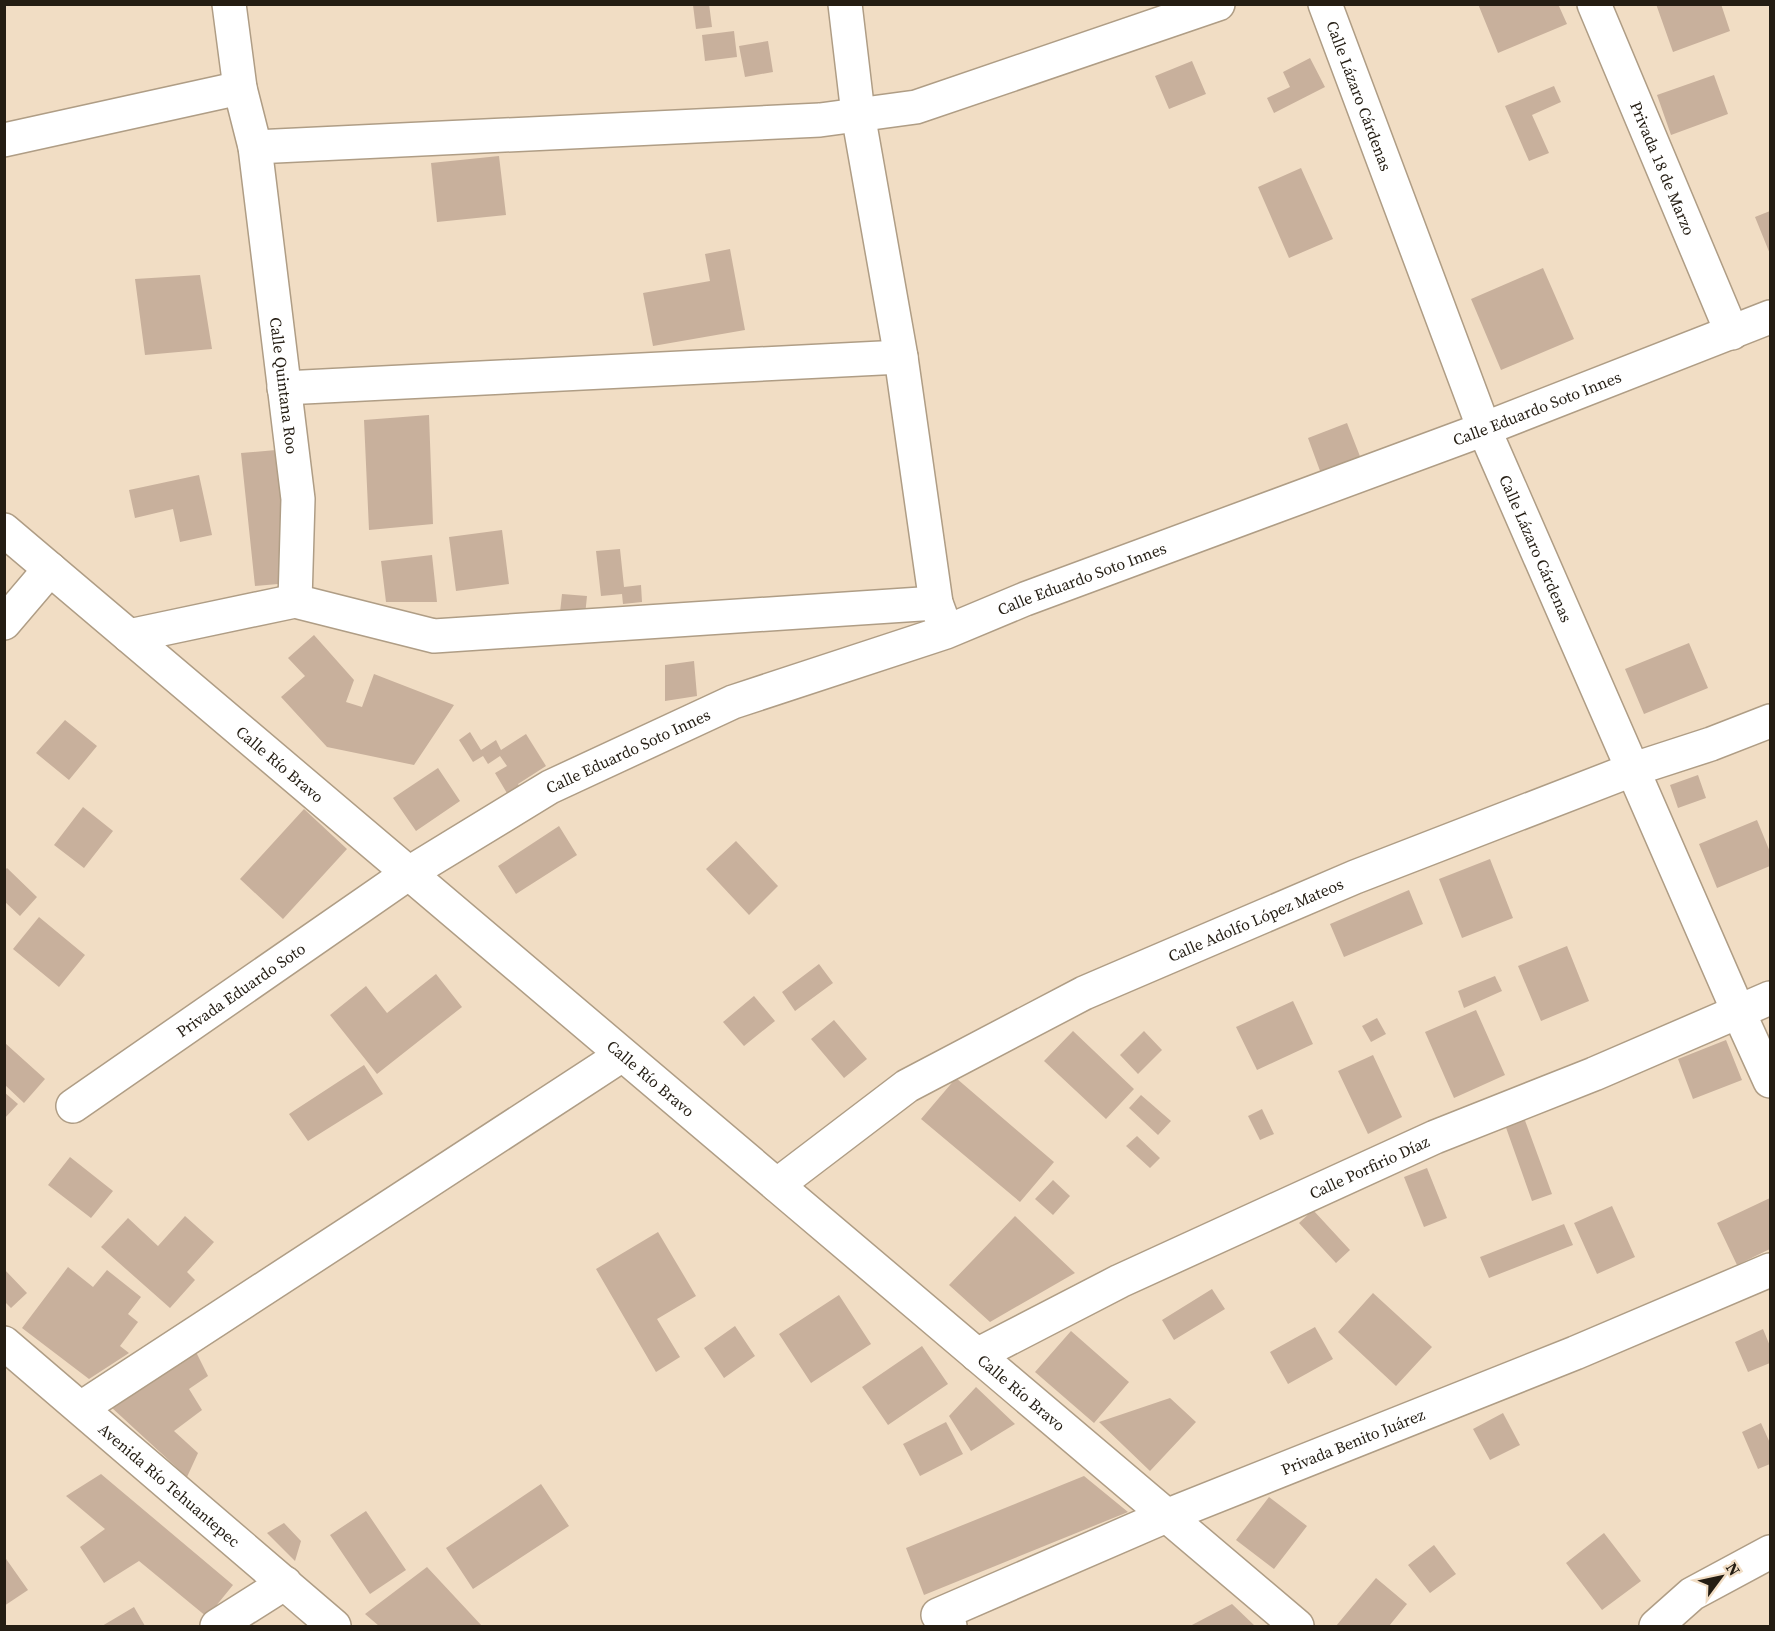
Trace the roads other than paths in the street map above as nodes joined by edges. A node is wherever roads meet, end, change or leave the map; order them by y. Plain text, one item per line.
1 (229, 4) edge
2 (845, 4) edge
3 (1218, 4) edge
4 (1325, 4) edge
5 (1594, 4) edge
6 (240, 88) junction
7 (858, 114) junction
8 (4, 140) edge
9 (255, 147) junction
10 (1770, 317) edge
11 (1732, 333) junction
12 (901, 357) junction
13 (285, 388) junction
14 (1484, 429) junction
15 (4, 530) edge
16 (50, 569) junction
17 (295, 601) junction
18 (941, 617) junction
19 (4, 623) edge
20 (129, 636) junction
21 (1770, 721) edge
22 (1634, 769) junction
23 (409, 873) junction
24 (1770, 998) edge
25 (1738, 1013) junction
26 (622, 1055) junction
27 (1770, 1081) edge
28 (73, 1106) dead end
29 (777, 1185) junction
30 (1770, 1270) edge
31 (4, 1342) edge
32 (977, 1355) junction
33 (81, 1408) junction
34 (1166, 1516) junction
35 (1770, 1552) edge
36 (285, 1583) junction
37 (944, 1621) edge
38 (217, 1626) edge
39 (334, 1626) edge
40 (1297, 1626) edge
41 (1656, 1626) edge

1 - 6 street, Calle Quintana Roo
2 - 7 street
3 - 7 street
4 - 14 street, Calle Lázaro Cárdenas
5 - 11 street, Privada 18 de Marzo
6 - 8 street
6 - 9 street, Calle Quintana Roo
7 - 9 street
7 - 12 street
9 - 13 street, Calle Quintana Roo
10 - 11 street, Calle Eduardo Soto Innes
11 - 14 street, Calle Eduardo Soto Innes
12 - 13 street
12 - 18 street
13 - 17 street, Calle Quintana Roo
14 - 18 street, Calle Eduardo Soto Innes
14 - 22 street, Calle Lázaro Cárdenas
15 - 16 street, Calle Río Bravo
16 - 19 street
16 - 20 street, Calle Río Bravo
17 - 18 street
17 - 20 street
18 - 23 street, Calle Eduardo Soto Innes
20 - 23 street, Calle Río Bravo
21 - 22 street, Calle Adolfo López Mateos
22 - 25 street, Calle Lázaro Cárdenas
22 - 29 street, Calle Adolfo López Mateos
23 - 26 street, Calle Río Bravo
23 - 28 street, Privada Eduardo Soto
24 - 25 street, Calle Porfirio Díaz
25 - 27 street, Calle Lázaro Cárdenas
25 - 32 street, Calle Porfirio Díaz
26 - 29 street, Calle Río Bravo
26 - 33 street
29 - 32 street, Calle Río Bravo
30 - 34 street, Privada Benito Juárez
31 - 33 street, Avenida Río Tehuantepec
32 - 34 street, Calle Río Bravo
33 - 36 street, Avenida Río Tehuantepec
34 - 37 street, Privada Benito Juárez
34 - 40 street, Calle Río Bravo
35 - 41 street
36 - 38 street
36 - 39 street, Avenida Río Tehuantepec

